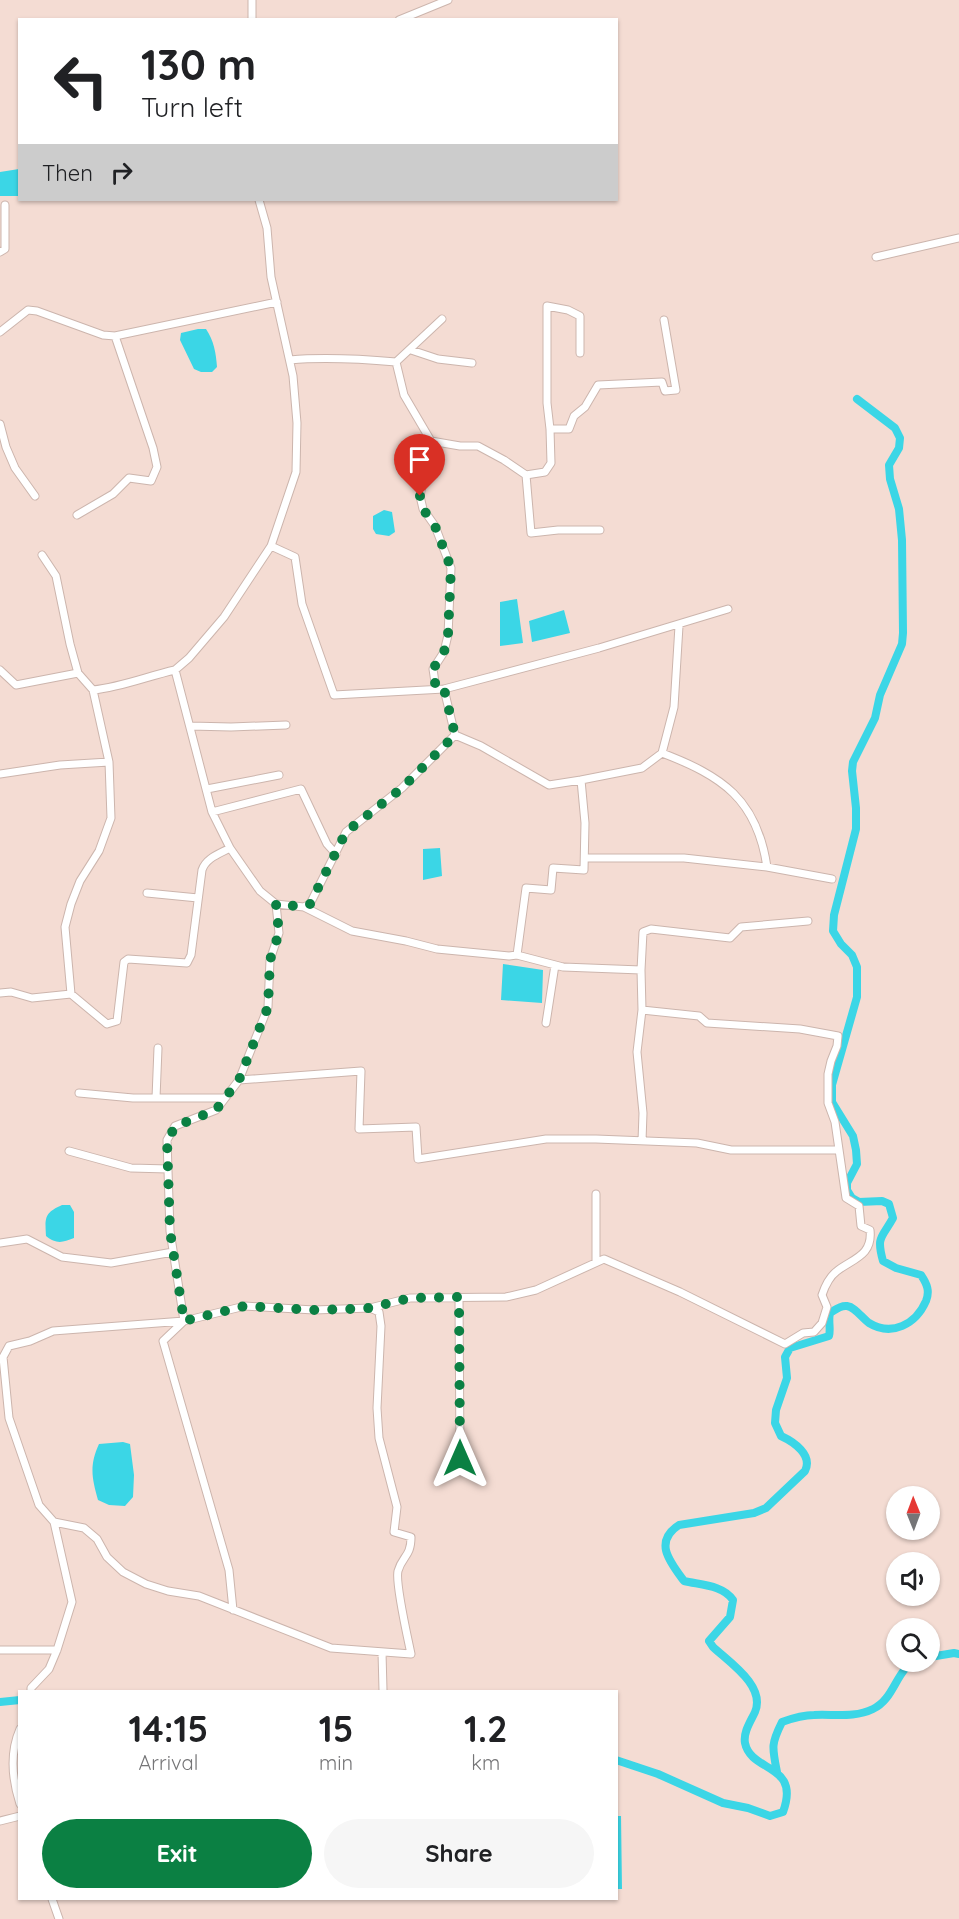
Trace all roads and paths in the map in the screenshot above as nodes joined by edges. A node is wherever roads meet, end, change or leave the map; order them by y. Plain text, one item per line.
1 (252, 0) edge
2 (448, 0) edge
3 (252, 18) edge
4 (404, 18) edge
5 (260, 201) edge
6 (5, 205) dead end
7 (959, 238) edge
8 (0, 252) edge
9 (876, 257) dead end
10 (277, 302) junction
11 (442, 319) dead end
12 (664, 320) dead end
13 (0, 332) edge
14 (115, 336) junction
15 (411, 350) junction
16 (580, 353) dead end
17 (290, 360) junction
18 (396, 362) junction
19 (472, 363) dead end
20 (0, 424) edge
21 (550, 429) junction
22 (431, 441) junction
23 (526, 475) junction
24 (35, 496) dead end
25 (77, 515) dead end
26 (600, 530) dead end
27 (271, 546) junction
28 (42, 555) dead end
29 (728, 609) dead end
30 (679, 626) junction
31 (0, 670) edge
32 (175, 670) junction
33 (78, 673) junction
34 (440, 689) junction
35 (93, 690) junction
36 (286, 725) dead end
37 (190, 726) junction
38 (455, 735) junction
39 (662, 753) junction
40 (109, 762) junction
41 (0, 774) edge
42 (279, 775) dead end
43 (581, 780) junction
44 (207, 789) junction
45 (212, 812) junction
46 (230, 848) junction
47 (336, 854) junction
48 (585, 858) junction
49 (766, 867) junction
50 (832, 879) dead end
51 (147, 893) dead end
52 (198, 898) junction
53 (276, 904) junction
54 (304, 907) junction
55 (808, 921) dead end
56 (517, 955) junction
57 (555, 965) junction
58 (641, 970) junction
59 (0, 993) edge
60 (71, 994) junction
61 (642, 1010) junction
62 (546, 1023) dead end
63 (158, 1048) dead end
64 (239, 1080) junction
65 (79, 1093) dead end
66 (156, 1098) junction
67 (225, 1098) junction
68 (642, 1141) junction
69 (838, 1150) junction
70 (69, 1151) dead end
71 (168, 1169) junction
72 (596, 1194) dead end
73 (0, 1243) edge
74 (173, 1252) junction
75 (596, 1262) junction
76 (459, 1297) junction
77 (370, 1308) junction
78 (184, 1321) junction
79 (460, 1458) dead end
80 (54, 1522) junction
81 (233, 1610) junction
82 (0, 1650) edge
83 (57, 1650) junction
84 (382, 1652) junction
85 (31, 1690) edge
86 (383, 1690) dead end
87 (18, 1734) edge
88 (18, 1798) edge
89 (18, 1816) edge
90 (0, 1821) edge
91 (52, 1900) edge
92 (59, 1919) edge

1 - 3 street
2 - 4 street
5 - 10 street
6 - 8 street
7 - 9 street
10 - 14 street
10 - 17 street
11 - 15 street
12 - 21 street
13 - 14 street
14 - 25 street
15 - 18 street
15 - 19 street
16 - 21 street
17 - 18 street
17 - 27 street
18 - 22 street
20 - 24 street
21 - 23 street
22 - 23 street
22 - 34 street
23 - 26 street
27 - 32 street
27 - 34 street
28 - 33 street
29 - 30 street
30 - 34 street
30 - 39 street
31 - 33 street
32 - 35 street
32 - 37 street
33 - 35 street
34 - 38 street
35 - 40 street
36 - 37 street
37 - 44 street
38 - 43 street
38 - 47 street
39 - 43 street
39 - 49 street
40 - 41 street
40 - 60 street
42 - 44 street
43 - 48 street
44 - 45 street
45 - 46 street
45 - 47 street
46 - 52 street
46 - 53 street
47 - 54 street
48 - 49 street
48 - 56 street
49 - 50 street
51 - 52 street
52 - 60 street
53 - 54 street
53 - 64 street
54 - 56 street
55 - 58 street
56 - 57 street
57 - 58 street
57 - 62 street
58 - 61 street
59 - 60 street
61 - 68 street
61 - 69 street
63 - 66 street
64 - 67 street
64 - 68 street
65 - 66 street
66 - 67 street
67 - 71 street
68 - 69 street
69 - 75 street
70 - 71 street
71 - 74 street
72 - 75 street
73 - 74 street
74 - 78 street
75 - 76 street
76 - 77 street
76 - 79 street
77 - 78 street
77 - 84 street
78 - 80 street
78 - 81 street
80 - 81 street
80 - 83 street
81 - 84 street
82 - 83 street
83 - 85 street
84 - 86 street
87 - 88 street
89 - 90 street
91 - 92 street

